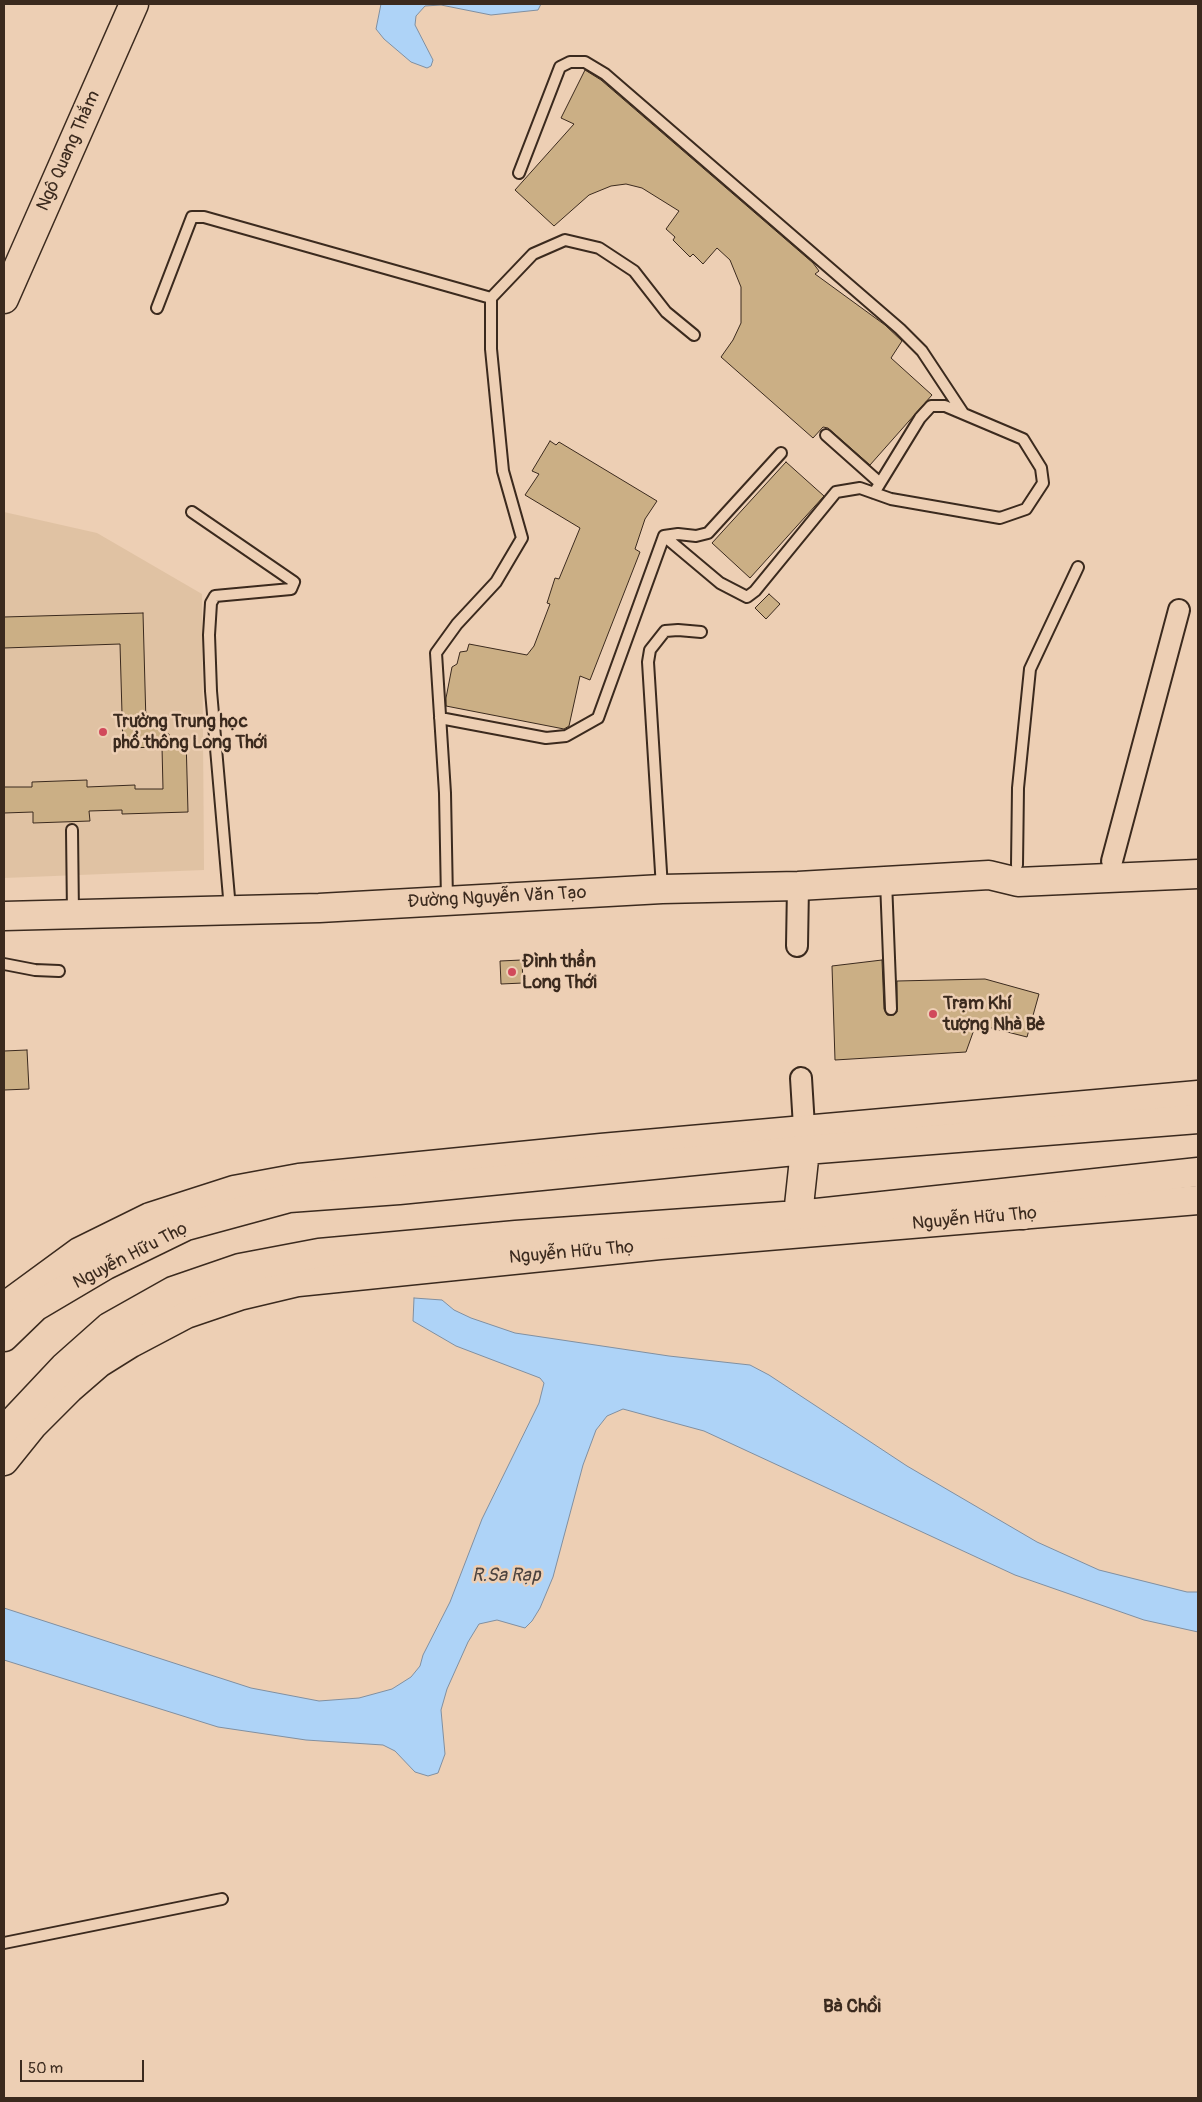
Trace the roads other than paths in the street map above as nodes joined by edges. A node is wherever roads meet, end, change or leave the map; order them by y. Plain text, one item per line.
1 (134, 4) edge
2 (519, 173) dead end
3 (6, 286) edge
4 (491, 298) junction
5 (157, 308) dead end
6 (694, 335) dead end
7 (963, 413) junction
8 (826, 435) dead end
9 (781, 453) dead end
10 (880, 483) junction
11 (874, 493) junction
12 (192, 512) dead end
13 (664, 536) junction
14 (1078, 566) dead end
15 (1179, 610) dead end
16 (701, 632) dead end
17 (440, 718) junction
18 (72, 830) dead end
19 (1198, 858) edge
20 (1112, 861) junction
21 (1017, 865) junction
22 (1198, 874) edge
23 (989, 875) junction
24 (886, 880) junction
25 (798, 886) junction
26 (662, 889) junction
27 (447, 901) junction
28 (230, 910) junction
29 (73, 914) junction
30 (4, 916) edge
31 (797, 946) dead end
32 (4, 964) edge
33 (59, 971) dead end
34 (891, 1009) dead end
35 (801, 1078) dead end
36 (1198, 1095) edge
37 (1198, 1118) edge
38 (805, 1140) junction
39 (699, 1150) junction
40 (1198, 1172) edge
41 (1198, 1200) edge
42 (1023, 1203) junction
43 (798, 1215) junction
44 (516, 1247) junction
45 (4, 1307) edge
46 (4, 1337) edge
47 (4, 1431) edge
48 (4, 1461) edge
49 (222, 1899) dead end
50 (4, 1943) edge

1 - 3 main road, Ngô Quang Thắm
2 - 7 lane
4 - 5 lane
4 - 6 lane
4 - 17 lane
7 - 10 lane
7 - 11 lane
8 - 10 lane
9 - 13 lane
10 - 11 lane
11 - 13 lane
12 - 28 lane
13 - 17 lane
14 - 21 lane
15 - 20 street
16 - 26 lane
17 - 27 lane
18 - 29 lane
19 - 20 main road, Đường Nguyễn Văn Tạo
20 - 21 main road, Đường Nguyễn Văn Tạo
21 - 23 main road, Đường Nguyễn Văn Tạo
22 - 23 main road, Đường Nguyễn Văn Tạo
23 - 24 main road, Đường Nguyễn Văn Tạo
24 - 25 main road, Đường Nguyễn Văn Tạo
24 - 34 lane
25 - 26 main road, Đường Nguyễn Văn Tạo
25 - 31 street
26 - 27 main road, Đường Nguyễn Văn Tạo
27 - 28 main road, Đường Nguyễn Văn Tạo
28 - 29 main road, Đường Nguyễn Văn Tạo
29 - 30 main road, Đường Nguyễn Văn Tạo
32 - 33 lane
35 - 38 street
36 - 38 main road, Nguyễn Hữu Thọ
37 - 38 main road, Nguyễn Hữu Thọ
38 - 39 main road, Nguyễn Hữu Thọ
38 - 43 main road
39 - 45 main road, Nguyễn Hữu Thọ
39 - 46 main road, Nguyễn Hữu Thọ
40 - 42 main road, Nguyễn Hữu Thọ
41 - 42 main road, Nguyễn Hữu Thọ
42 - 43 main road, Nguyễn Hữu Thọ
42 - 44 main road, Nguyễn Hữu Thọ
43 - 44 main road, Nguyễn Hữu Thọ
44 - 47 main road, Nguyễn Hữu Thọ
44 - 48 main road, Nguyễn Hữu Thọ
49 - 50 lane

